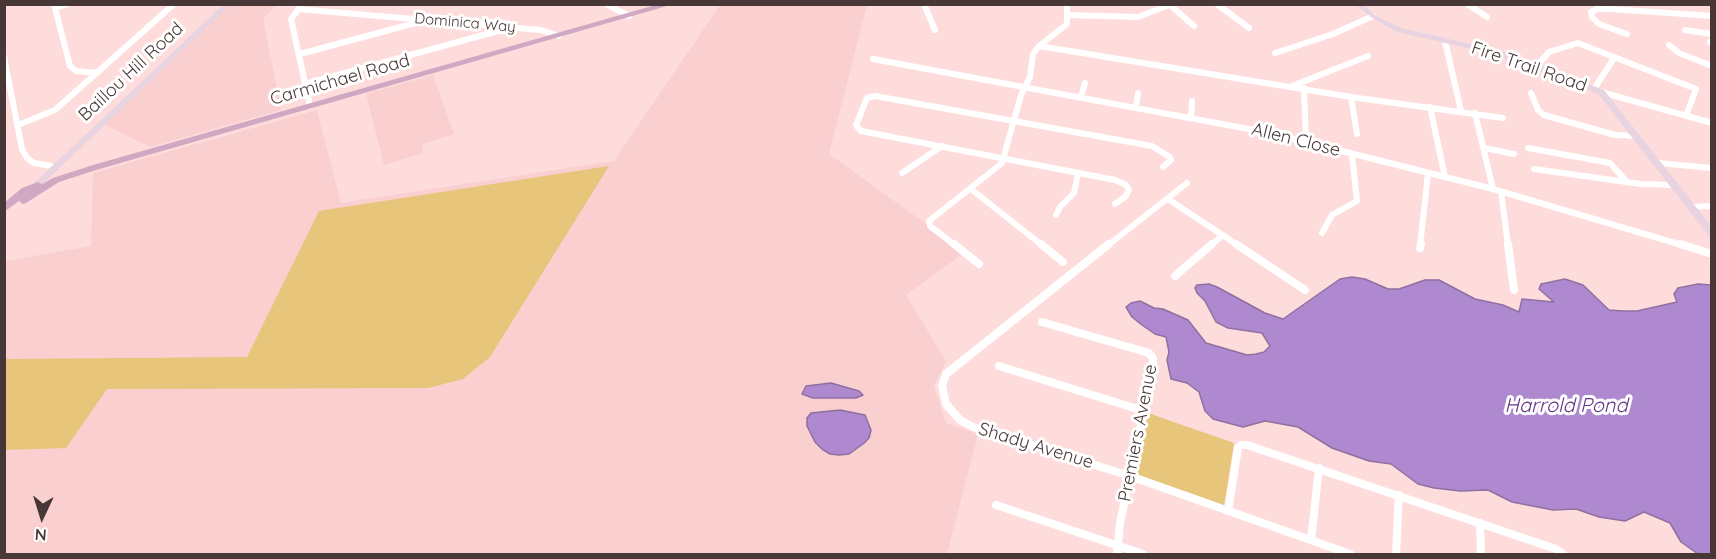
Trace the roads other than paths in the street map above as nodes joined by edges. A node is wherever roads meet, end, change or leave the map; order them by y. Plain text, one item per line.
1 (68, 4) edge
2 (174, 4) edge
3 (228, 4) edge
4 (606, 4) edge
5 (670, 4) edge
6 (924, 4) edge
7 (1067, 4) edge
8 (1217, 4) edge
9 (1358, 4) edge
10 (1467, 4) edge
11 (1170, 5) edge
12 (54, 6) edge
13 (300, 7) edge
14 (1068, 15) junction
15 (629, 16) junction
16 (1373, 16) junction
17 (1712, 16) edge
18 (1487, 17) dead end
19 (425, 20) junction
20 (1194, 26) dead end
21 (511, 27) junction
22 (1249, 28) dead end
23 (935, 30) dead end
24 (1685, 30) dead end
25 (1627, 34) dead end
26 (1712, 34) edge
27 (559, 36) junction
28 (1445, 41) junction
29 (1669, 45) dead end
30 (1039, 46) junction
31 (1275, 53) dead end
32 (300, 54) junction
33 (1368, 56) dead end
34 (4, 57) edge
35 (1614, 58) junction
36 (873, 59) dead end
37 (1712, 66) edge
38 (1536, 67) junction
39 (97, 73) junction
40 (1085, 83) dead end
41 (305, 84) junction
42 (1292, 86) junction
43 (1026, 87) junction
44 (1304, 88) junction
45 (8, 89) edge
46 (1598, 91) junction
47 (1138, 93) dead end
48 (1531, 93) dead end
49 (1081, 97) junction
50 (1351, 97) junction
51 (1192, 101) dead end
52 (310, 106) junction
53 (1136, 107) junction
54 (1430, 107) junction
55 (1461, 111) junction
56 (1474, 113) junction
57 (1686, 116) junction
58 (1191, 117) junction
59 (1503, 118) dead end
60 (1014, 121) junction
61 (1712, 123) edge
62 (18, 125) junction
63 (1357, 134) dead end
64 (1636, 136) junction
65 (84, 139) junction
66 (1306, 142) junction
67 (942, 146) junction
68 (1484, 148) junction
69 (1528, 148) dead end
70 (1352, 154) junction
71 (1514, 154) dead end
72 (1004, 158) junction
73 (1658, 163) junction
74 (51, 166) junction
75 (1163, 167) dead end
76 (1712, 168) edge
77 (1533, 169) dead end
78 (902, 173) dead end
79 (1078, 173) junction
80 (1428, 173) junction
81 (1445, 177) junction
82 (56, 180) junction
83 (1627, 182) junction
84 (1186, 183) dead end
85 (37, 185) junction
86 (1674, 185) junction
87 (971, 189) junction
88 (1493, 189) junction
89 (1501, 191) junction
90 (24, 195) junction
91 (1168, 199) junction
92 (1115, 204) dead end
93 (1712, 206) edge
94 (1691, 207) junction
95 (4, 209) edge
96 (1056, 215) dead end
97 (4, 217) edge
98 (1322, 233) dead end
99 (1712, 234) edge
100 (1223, 235) junction
101 (1420, 248) dead end
102 (1712, 254) edge
103 (1063, 262) dead end
104 (980, 264) dead end
105 (1175, 276) dead end
106 (1305, 290) dead end
107 (1514, 290) dead end
108 (1042, 322) dead end
109 (999, 366) dead end
110 (1144, 411) junction
111 (1319, 468) junction
112 (1130, 476) junction
113 (1399, 495) junction
114 (996, 505) dead end
115 (1228, 511) junction
116 (1480, 523) junction
117 (1311, 540) junction
118 (1117, 550) edge
119 (1143, 555) edge
120 (1350, 555) edge
121 (1396, 555) edge
122 (1481, 555) edge
123 (1563, 555) edge

1 - 12 street
2 - 39 street
3 - 65 street, Baillou Hill Road
4 - 15 street
5 - 15 main road, Carmichael Road
6 - 23 street
7 - 14 street
8 - 22 street
9 - 16 street, Fire Trail Road
10 - 18 street
11 - 14 street
11 - 20 street
12 - 39 street
13 - 19 street, Dominica Way
13 - 32 street
14 - 30 street
15 - 27 main road, Carmichael Road
16 - 28 street, Fire Trail Road
16 - 31 street
17 - 25 street
19 - 21 street, Dominica Way
19 - 32 street
21 - 27 street, Dominica Way
21 - 41 street
24 - 26 street
27 - 52 main road, Carmichael Road
28 - 38 street, Fire Trail Road
28 - 55 street
29 - 37 street
30 - 42 street
30 - 43 street
32 - 41 street
33 - 42 street
34 - 45 street
35 - 38 street
35 - 46 street
35 - 57 street
36 - 43 street, Allen Close
38 - 46 street, Fire Trail Road
39 - 62 street
40 - 49 street
41 - 52 street
42 - 44 street
43 - 49 street, Allen Close
43 - 60 street
44 - 50 street
44 - 66 street
45 - 62 street
46 - 57 street
46 - 64 street, Fire Trail Road
47 - 53 street
48 - 64 street
49 - 53 street, Allen Close
50 - 54 street
50 - 63 street
51 - 58 street
52 - 82 main road, Carmichael Road
53 - 58 street, Allen Close
54 - 55 street
54 - 81 street
55 - 56 street
56 - 59 street
56 - 68 street
57 - 61 street
58 - 66 street, Allen Close
60 - 67 street
60 - 72 street
60 - 75 street
62 - 74 street
64 - 73 street, Fire Trail Road
65 - 74 street, Baillou Hill Road
65 - 85 street, Baillou Hill Road
66 - 70 street, Allen Close
67 - 72 street
67 - 78 street
68 - 71 street
68 - 88 street
69 - 83 street
70 - 80 street, Allen Close
70 - 98 street
72 - 79 street
72 - 87 street
73 - 76 street
73 - 86 street, Fire Trail Road
74 - 90 street, Baillou Hill Road
77 - 83 street
79 - 92 street
79 - 96 street
80 - 81 street, Allen Close
80 - 101 street
81 - 88 street, Allen Close
82 - 85 main road
82 - 90 main road, Carmichael Road
83 - 86 street
84 - 91 street, Shady Avenue
85 - 90 main road, Baillou Hill Road
86 - 94 street, Fire Trail Road
87 - 103 street
87 - 104 street
88 - 89 street, Allen Close
89 - 102 street, Allen Close
89 - 107 street
90 - 95 main road, Baillou Hill Road
90 - 97 main road, Baillou Hill Road
91 - 100 street
91 - 112 street, Shady Avenue
93 - 94 street
94 - 99 street, Fire Trail Road
100 - 105 street
100 - 106 street
108 - 110 street, Premiers Avenue
109 - 110 street
110 - 112 street, Premiers Avenue
111 - 113 street
111 - 115 street
111 - 117 street
112 - 115 street, Shady Avenue
112 - 118 street, Premiers Avenue
113 - 116 street
113 - 121 street
114 - 118 street
115 - 117 street, Shady Avenue
116 - 122 street
116 - 123 street
117 - 120 street, Shady Avenue
118 - 119 street

